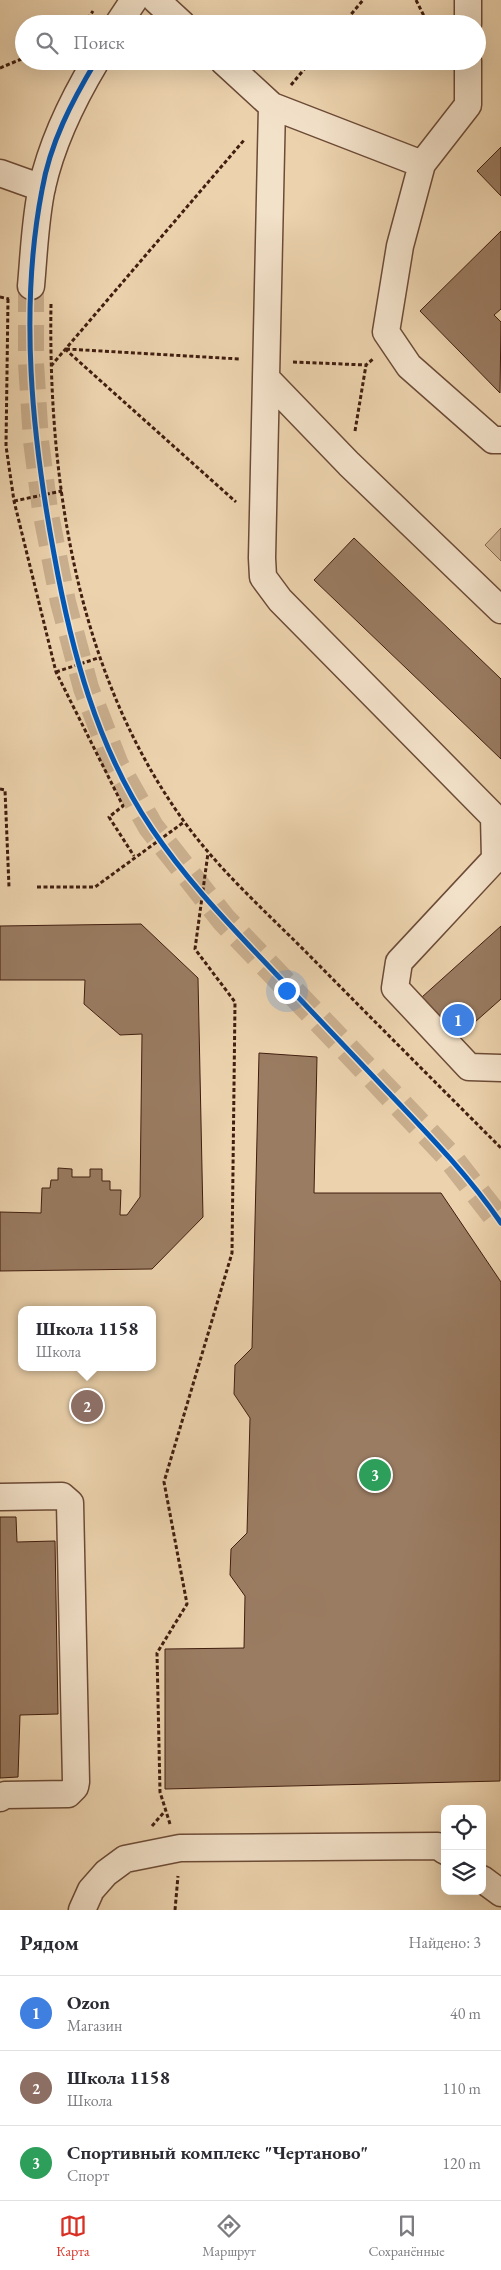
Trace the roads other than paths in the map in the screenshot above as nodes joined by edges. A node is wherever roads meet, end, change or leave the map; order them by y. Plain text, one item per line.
1 (134, 0) edge
2 (156, 0) edge
3 (468, 0) edge
4 (124, 15) edge
5 (172, 15) edge
6 (468, 15) edge
7 (91, 70) edge
8 (233, 70) edge
9 (468, 70) edge
10 (272, 106) junction
11 (422, 164) junction
12 (0, 173) edge
13 (42, 188) junction
14 (30, 296) tunnel mouth
15 (266, 370) junction
16 (501, 440) edge
17 (501, 610) edge
18 (501, 1068) edge
19 (0, 1497) edge
20 (0, 1798) edge
21 (444, 1850) edge
22 (486, 1882) edge
23 (501, 1892) edge
24 (82, 1910) edge

1 - 4 street
2 - 5 street
3 - 6 street
7 - 13 street
8 - 10 street
9 - 11 street
10 - 11 street
10 - 15 street
11 - 16 street
12 - 13 street
13 - 14 street
15 - 17 street
15 - 18 street
19 - 20 street
21 - 24 street
22 - 23 street

